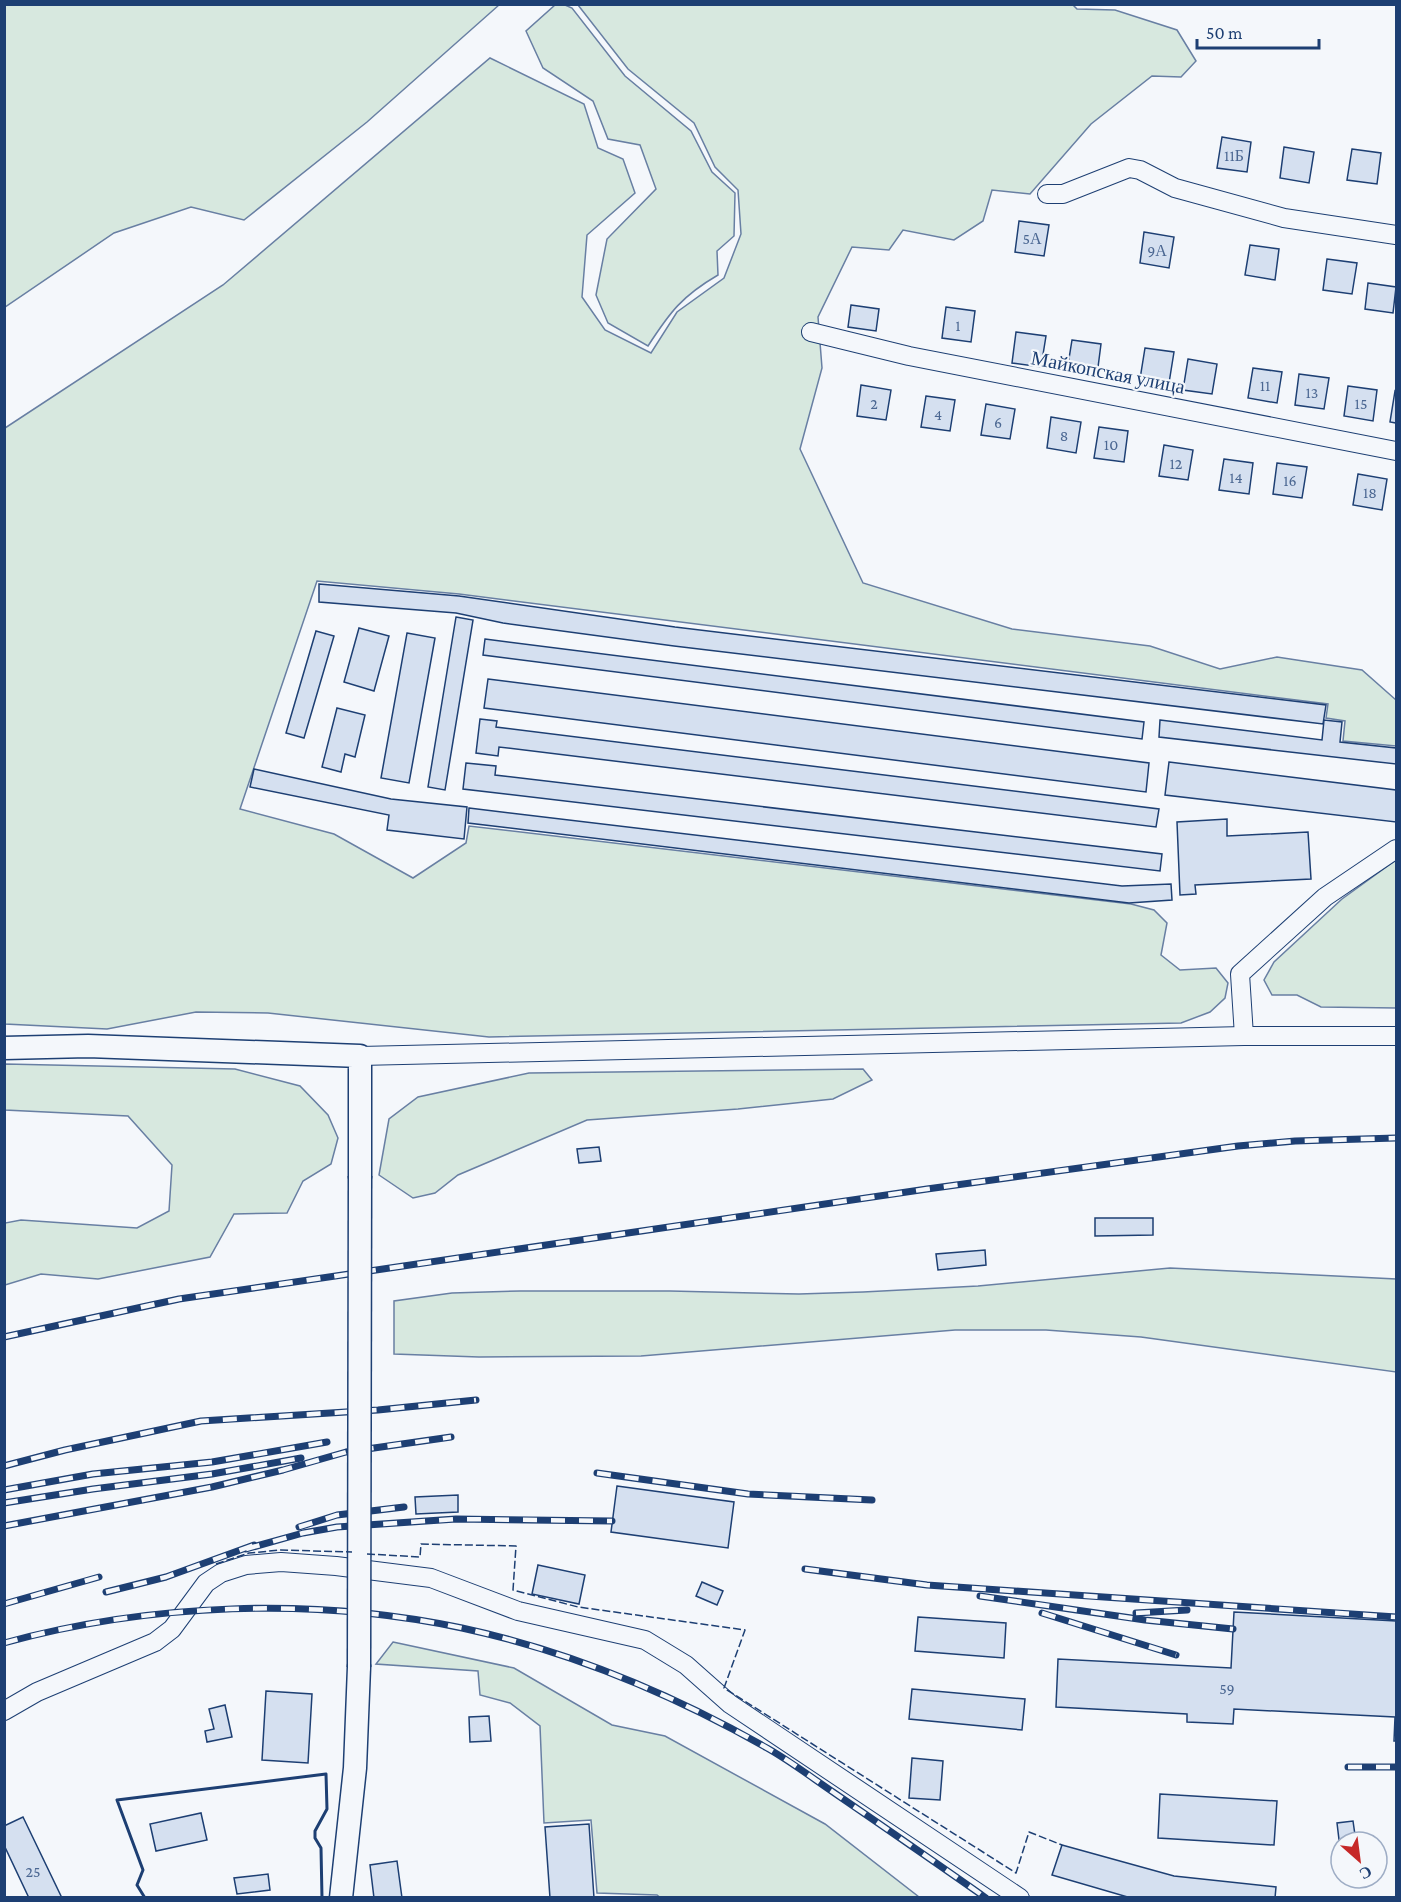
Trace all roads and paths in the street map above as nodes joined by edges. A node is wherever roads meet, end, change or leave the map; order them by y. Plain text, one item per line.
1 (1047, 194) dead end
2 (1396, 235) edge
3 (811, 332) dead end
4 (1396, 451) edge
5 (1396, 849) edge
6 (1244, 1036) junction
7 (1396, 1036) edge
8 (4, 1048) edge
9 (360, 1056) junction
10 (4, 1711) edge
11 (341, 1898) edge
12 (1020, 1898) edge

1 - 2 street
3 - 4 street, Майкопская улица
5 - 6 street
6 - 7 street
6 - 9 street
8 - 9 main road
9 - 11 main road, bridge
10 - 12 street

